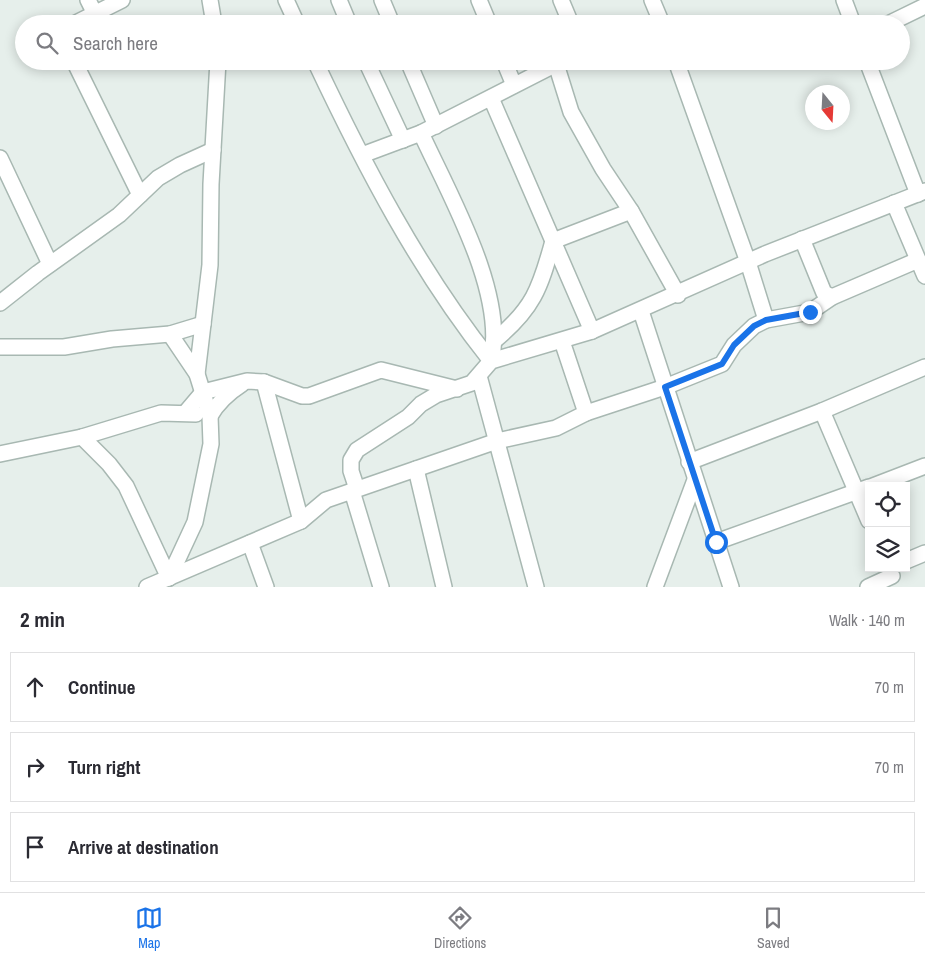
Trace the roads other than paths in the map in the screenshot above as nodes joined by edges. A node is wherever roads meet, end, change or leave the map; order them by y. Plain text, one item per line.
1 (122, 0) edge
2 (210, 0) edge
3 (286, 0) edge
4 (339, 0) edge
5 (382, 0) edge
6 (478, 0) edge
7 (561, 0) edge
8 (652, 0) edge
9 (844, 0) edge
10 (925, 6) edge
11 (92, 7) edge
12 (212, 15) edge
13 (293, 15) edge
14 (346, 15) edge
15 (388, 15) edge
16 (484, 15) edge
17 (567, 15) edge
18 (657, 15) edge
19 (850, 15) edge
20 (906, 15) edge
21 (78, 70) edge
22 (217, 70) edge
23 (320, 70) edge
24 (370, 70) edge
25 (412, 70) edge
26 (508, 70) edge
27 (545, 70) edge
28 (561, 70) edge
29 (679, 70) edge
30 (871, 70) edge
31 (514, 85) junction
32 (491, 98) junction
33 (436, 126) junction
34 (421, 133) junction
35 (403, 140) junction
36 (213, 150) junction
37 (362, 155) junction
38 (0, 158) edge
39 (922, 192) edge
40 (140, 195) junction
41 (894, 203) junction
42 (631, 211) junction
43 (802, 240) junction
44 (553, 242) junction
45 (918, 260) junction
46 (748, 262) junction
47 (50, 264) junction
48 (925, 276) edge
49 (678, 295) junction
50 (832, 297) junction
51 (0, 303) edge
52 (641, 311) junction
53 (766, 320) junction
54 (203, 324) junction
55 (592, 331) junction
56 (170, 334) junction
57 (494, 341) junction
58 (562, 341) junction
59 (0, 347) edge
60 (491, 361) junction
61 (925, 367) edge
62 (197, 374) junction
63 (479, 376) junction
64 (247, 381) junction
65 (264, 382) junction
66 (665, 387) junction
67 (457, 389) junction
68 (203, 392) junction
69 (822, 411) junction
70 (186, 412) junction
71 (586, 413) junction
72 (210, 416) junction
73 (82, 437) junction
74 (497, 441) junction
75 (0, 454) edge
76 (689, 462) junction
77 (925, 466) edge
78 (416, 469) junction
79 (695, 480) junction
80 (883, 482) edge
81 (354, 490) junction
82 (863, 490) edge
83 (301, 521) junction
84 (716, 542) junction
85 (250, 543) junction
86 (925, 553) edge
87 (910, 559) edge
88 (891, 574) edge
89 (169, 578) junction
90 (147, 587) edge
91 (266, 587) edge
92 (382, 587) edge
93 (444, 587) edge
94 (536, 587) edge
95 (655, 587) edge
96 (731, 587) edge
97 (868, 587) edge

1 - 11 street
2 - 12 street
3 - 13 street
4 - 14 street
5 - 15 street
6 - 16 street
7 - 17 street
8 - 18 street
9 - 19 street
10 - 20 street
21 - 40 street
22 - 36 street
23 - 37 street
24 - 35 street
25 - 33 street
26 - 31 street
27 - 31 street
28 - 42 street
29 - 46 street
30 - 39 street
31 - 32 street
32 - 33 street
32 - 44 street
33 - 34 street
34 - 35 street
34 - 57 street
35 - 37 street
36 - 40 street
36 - 54 street
37 - 60 street
38 - 47 street
39 - 41 street
40 - 47 street
41 - 43 street
41 - 45 street
42 - 44 street
42 - 49 street
43 - 46 street
43 - 50 street
44 - 55 street
44 - 57 street
45 - 48 street
45 - 50 street
46 - 49 street
46 - 53 street
47 - 51 street
49 - 52 street
50 - 53 street
52 - 55 street
52 - 66 street
53 - 66 street
54 - 56 street
54 - 62 street
55 - 58 street
56 - 59 street
56 - 62 street
57 - 60 street
58 - 60 street
58 - 71 street
60 - 63 street
61 - 69 street
62 - 68 street
63 - 67 street
63 - 74 street
64 - 65 street
64 - 68 street
64 - 72 street
65 - 67 street
65 - 83 street
66 - 71 street
66 - 76 street
67 - 81 street
68 - 70 street
68 - 72 street
69 - 76 street
69 - 82 street
70 - 72 street
70 - 73 street
71 - 74 street
72 - 89 street
73 - 75 street
73 - 89 street
74 - 78 street
74 - 94 street
76 - 79 street
77 - 80 street
78 - 81 street
78 - 93 street
79 - 84 street
79 - 95 street
81 - 83 street
81 - 92 street
82 - 84 street
83 - 85 street
84 - 96 street
85 - 89 street
85 - 91 street
86 - 87 street
88 - 97 street
89 - 90 street

